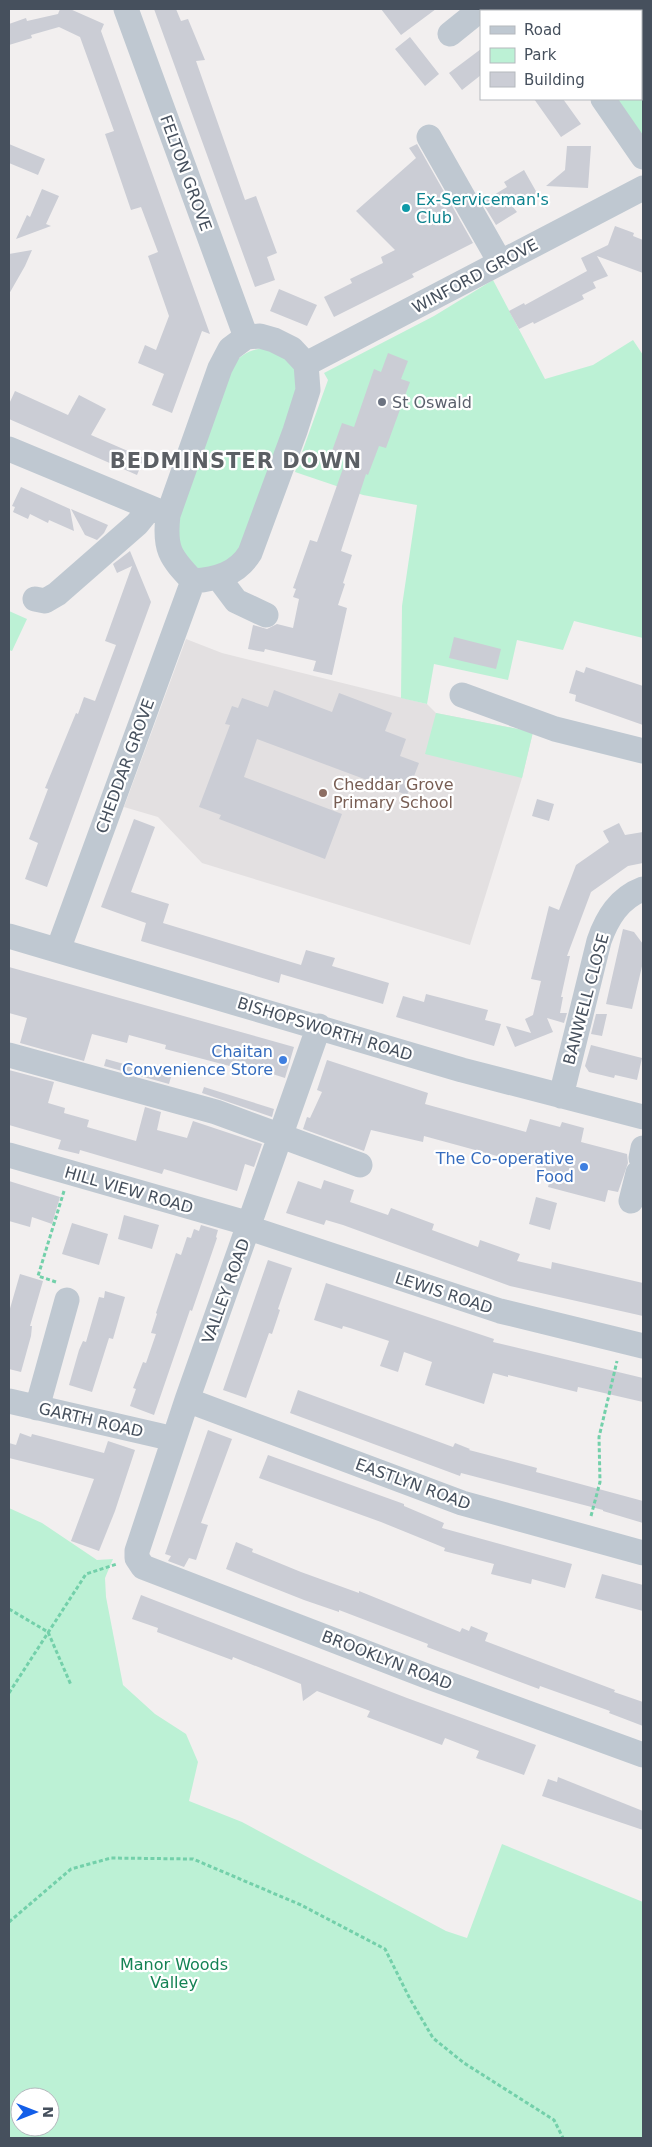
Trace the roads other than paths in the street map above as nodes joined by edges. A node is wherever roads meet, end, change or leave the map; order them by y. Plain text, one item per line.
1 (126, 9) edge
2 (481, 9) edge
3 (450, 34) dead end
4 (604, 100) edge
5 (429, 137) dead end
6 (643, 157) edge
7 (643, 188) edge
8 (500, 262) junction
9 (246, 337) junction
10 (306, 364) junction
11 (9, 449) edge
12 (159, 512) junction
13 (218, 577) junction
14 (193, 581) junction
15 (35, 599) dead end
16 (266, 615) dead end
17 (462, 695) dead end
18 (643, 751) edge
19 (643, 889) edge
20 (9, 936) edge
21 (58, 950) junction
22 (319, 1026) junction
23 (9, 1055) edge
24 (561, 1096) junction
25 (643, 1117) edge
26 (280, 1136) junction
27 (9, 1155) edge
28 (641, 1159) edge
29 (360, 1165) dead end
30 (631, 1201) dead end
31 (249, 1226) junction
32 (68, 1300) road end
33 (632, 1343) edge
34 (187, 1400) junction
35 (9, 1401) edge
36 (37, 1408) junction
37 (174, 1439) junction
38 (643, 1553) edge
39 (137, 1558) joint
40 (643, 1755) edge

1 - 9 street, FELTON GROVE
2 - 3 street
4 - 6 street
5 - 8 street
7 - 8 street, WINFORD GROVE
8 - 10 street, WINFORD GROVE
9 - 10 street
9 - 12 street
10 - 13 street
11 - 12 street
12 - 14 street
12 - 15 street
13 - 14 street
13 - 16 street
14 - 21 street, CHEDDAR GROVE
17 - 18 street
19 - 24 street, BANWELL CLOSE
20 - 21 street, BISHOPSWORTH ROAD
21 - 22 street, BISHOPSWORTH ROAD
22 - 24 street, BISHOPSWORTH ROAD
22 - 26 street, VALLEY ROAD
23 - 26 street
24 - 25 street, BISHOPSWORTH ROAD
26 - 29 street
26 - 31 street, VALLEY ROAD
27 - 31 street, HILL VIEW ROAD
28 - 30 street
31 - 33 street, LEWIS ROAD
31 - 34 street, VALLEY ROAD
32 - 36 street
34 - 37 street, VALLEY ROAD
34 - 38 street, EASTLYN ROAD
35 - 36 street, GARTH ROAD
36 - 37 street, GARTH ROAD
37 - 39 street, VALLEY ROAD
39 - 40 street, BROOKLYN ROAD

